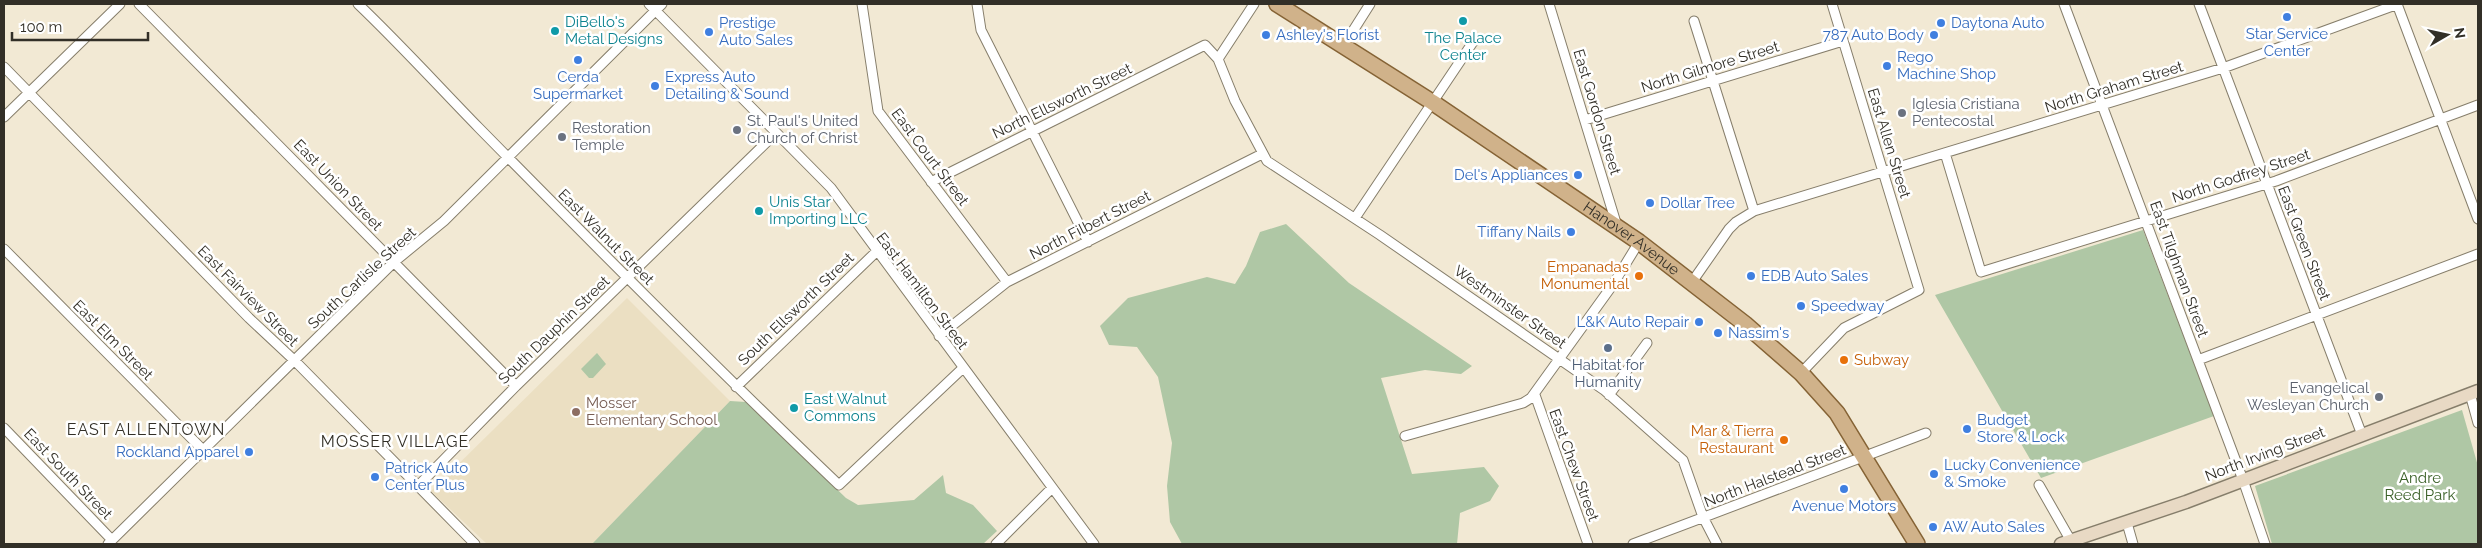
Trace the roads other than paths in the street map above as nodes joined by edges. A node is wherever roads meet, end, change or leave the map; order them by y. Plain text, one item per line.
1 (120, 4) edge
2 (139, 4) edge
3 (358, 4) edge
4 (649, 4) edge
5 (862, 4) edge
6 (977, 4) edge
7 (1254, 4) edge
8 (1277, 4) edge
9 (1370, 4) edge
10 (1549, 4) edge
11 (1832, 4) edge
12 (2064, 4) edge
13 (2199, 4) edge
14 (2397, 4) edge
15 (660, 7) edge
16 (1694, 21) dead end
17 (1843, 41) junction
18 (1473, 42) dead end
19 (1344, 45) junction
20 (1218, 59) junction
21 (4, 67) edge
22 (2223, 68) junction
23 (1714, 80) junction
24 (30, 92) junction
25 (1432, 102) junction
26 (2102, 105) junction
27 (2478, 105) edge
28 (4, 118) edge
29 (2440, 119) junction
30 (1585, 120) junction
31 (1032, 131) junction
32 (776, 133) junction
33 (1945, 153) junction
34 (1262, 154) junction
35 (508, 157) junction
36 (1884, 172) junction
37 (931, 182) junction
38 (2267, 184) junction
39 (1754, 211) junction
40 (1355, 218) junction
41 (2478, 219) edge
42 (2146, 220) junction
43 (1618, 228) junction
44 (1088, 242) junction
45 (1639, 242) junction
46 (4, 249) edge
47 (876, 252) junction
48 (2478, 254) edge
49 (394, 262) junction
50 (627, 278) junction
51 (1008, 282) junction
52 (1692, 282) junction
53 (2317, 315) junction
54 (939, 336) junction
55 (1647, 344) dead end
56 (1560, 359) junction
57 (2198, 360) junction
58 (295, 361) junction
59 (963, 368) junction
60 (1801, 373) junction
61 (516, 386) junction
62 (736, 387) junction
63 (2474, 392) edge
64 (1608, 395) junction
65 (1535, 396) junction
66 (2478, 423) edge
67 (4, 428) edge
68 (1926, 433) dead end
69 (2362, 435) junction
70 (1405, 436) dead end
71 (204, 451) junction
72 (1864, 456) junction
73 (2244, 480) junction
74 (2039, 485) dead end
75 (416, 486) junction
76 (1052, 488) junction
77 (1704, 517) junction
78 (2127, 523) junction
79 (110, 542) edge
80 (2066, 543) edge
81 (475, 544) edge
82 (996, 544) edge
83 (1094, 544) edge
84 (1588, 544) edge
85 (1633, 544) edge
86 (1717, 544) edge
87 (1916, 544) edge
88 (2133, 544) edge
89 (2266, 544) edge

1 - 24 street
2 - 49 street, East Union Street
3 - 35 street, East Walnut Street
4 - 15 street, East Hamilton Street
5 - 37 street, East Court Street
6 - 31 street
7 - 20 street
8 - 19 main road, Hanover Avenue
9 - 19 street
10 - 30 street, East Gordon Street
11 - 17 street, East Allen Street
12 - 26 street, East Tilghman Street
13 - 22 street, East Green Street
14 - 22 street, North Graham Street
14 - 29 street
15 - 32 street, East Hamilton Street
15 - 35 street, South Carlisle Street
16 - 23 street
17 - 23 street, North Gilmore Street
17 - 36 street, East Allen Street
18 - 25 street
19 - 25 main road, Hanover Avenue
20 - 31 street, North Ellsworth Street
20 - 34 street
21 - 24 street, East Fairview Street
22 - 26 street, North Graham Street
22 - 38 street, East Green Street
23 - 30 street, North Gilmore Street
23 - 39 street
24 - 28 street
24 - 58 street, East Fairview Street
25 - 40 street
25 - 43 main road, Hanover Avenue
26 - 33 street, North Graham Street
26 - 42 street, East Tilghman Street
27 - 29 street, North Godfrey Street
29 - 38 street, North Godfrey Street
29 - 41 street
30 - 43 street, East Gordon Street
31 - 37 street, North Ellsworth Street
31 - 44 street
32 - 47 street, East Hamilton Street
32 - 50 street, South Dauphin Street
33 - 36 street, North Graham Street
33 - 42 street, North Godfrey Street
34 - 40 street, Westminster Street
34 - 44 street, North Filbert Street
35 - 49 street, South Carlisle Street
35 - 50 street, East Walnut Street
36 - 39 street, North Graham Street
36 - 60 street, East Allen Street
37 - 51 street, East Court Street
38 - 42 street, North Godfrey Street
38 - 53 street, East Green Street
39 - 52 street, North Graham Street
40 - 56 street, Westminster Street
42 - 57 street, East Tilghman Street
43 - 45 main road, Hanover Avenue
44 - 51 street, North Filbert Street
45 - 52 main road, Hanover Avenue
45 - 56 street
46 - 71 street, East Elm Street
47 - 54 street, East Hamilton Street
47 - 62 street, South Ellsworth Street
48 - 53 street
49 - 58 street, South Carlisle Street
49 - 61 street, East Union Street
50 - 61 street, South Dauphin Street
50 - 62 street, East Walnut Street
51 - 54 street, North Filbert Street
52 - 60 main road, Hanover Avenue
53 - 57 street
53 - 69 street, East Green Street
54 - 59 street, East Hamilton Street
55 - 64 street
56 - 64 street, Westminster Street
56 - 65 street
57 - 73 street, East Tilghman Street
58 - 71 street, South Carlisle Street
58 - 75 street, East Fairview Street
59 - 62 street, East Walnut Street
59 - 76 street, East Hamilton Street
60 - 72 main road, Hanover Avenue
61 - 75 street, South Dauphin Street
63 - 66 street
63 - 69 main road, North Irving Street
64 - 77 street, Westminster Street
65 - 70 street
65 - 84 street, East Chew Street
67 - 79 street, East South Street
68 - 72 street, North Halstead Street
69 - 73 main road, North Irving Street
71 - 79 street, South Carlisle Street
72 - 77 street, North Halstead Street
72 - 87 main road, Hanover Avenue
73 - 78 main road, North Irving Street
73 - 89 street, East Tilghman Street
74 - 80 street
75 - 81 street, East Fairview Street
76 - 82 street
76 - 83 street, East Hamilton Street
77 - 85 street, North Halstead Street
77 - 86 street
78 - 80 main road, North Irving Street
78 - 88 street

